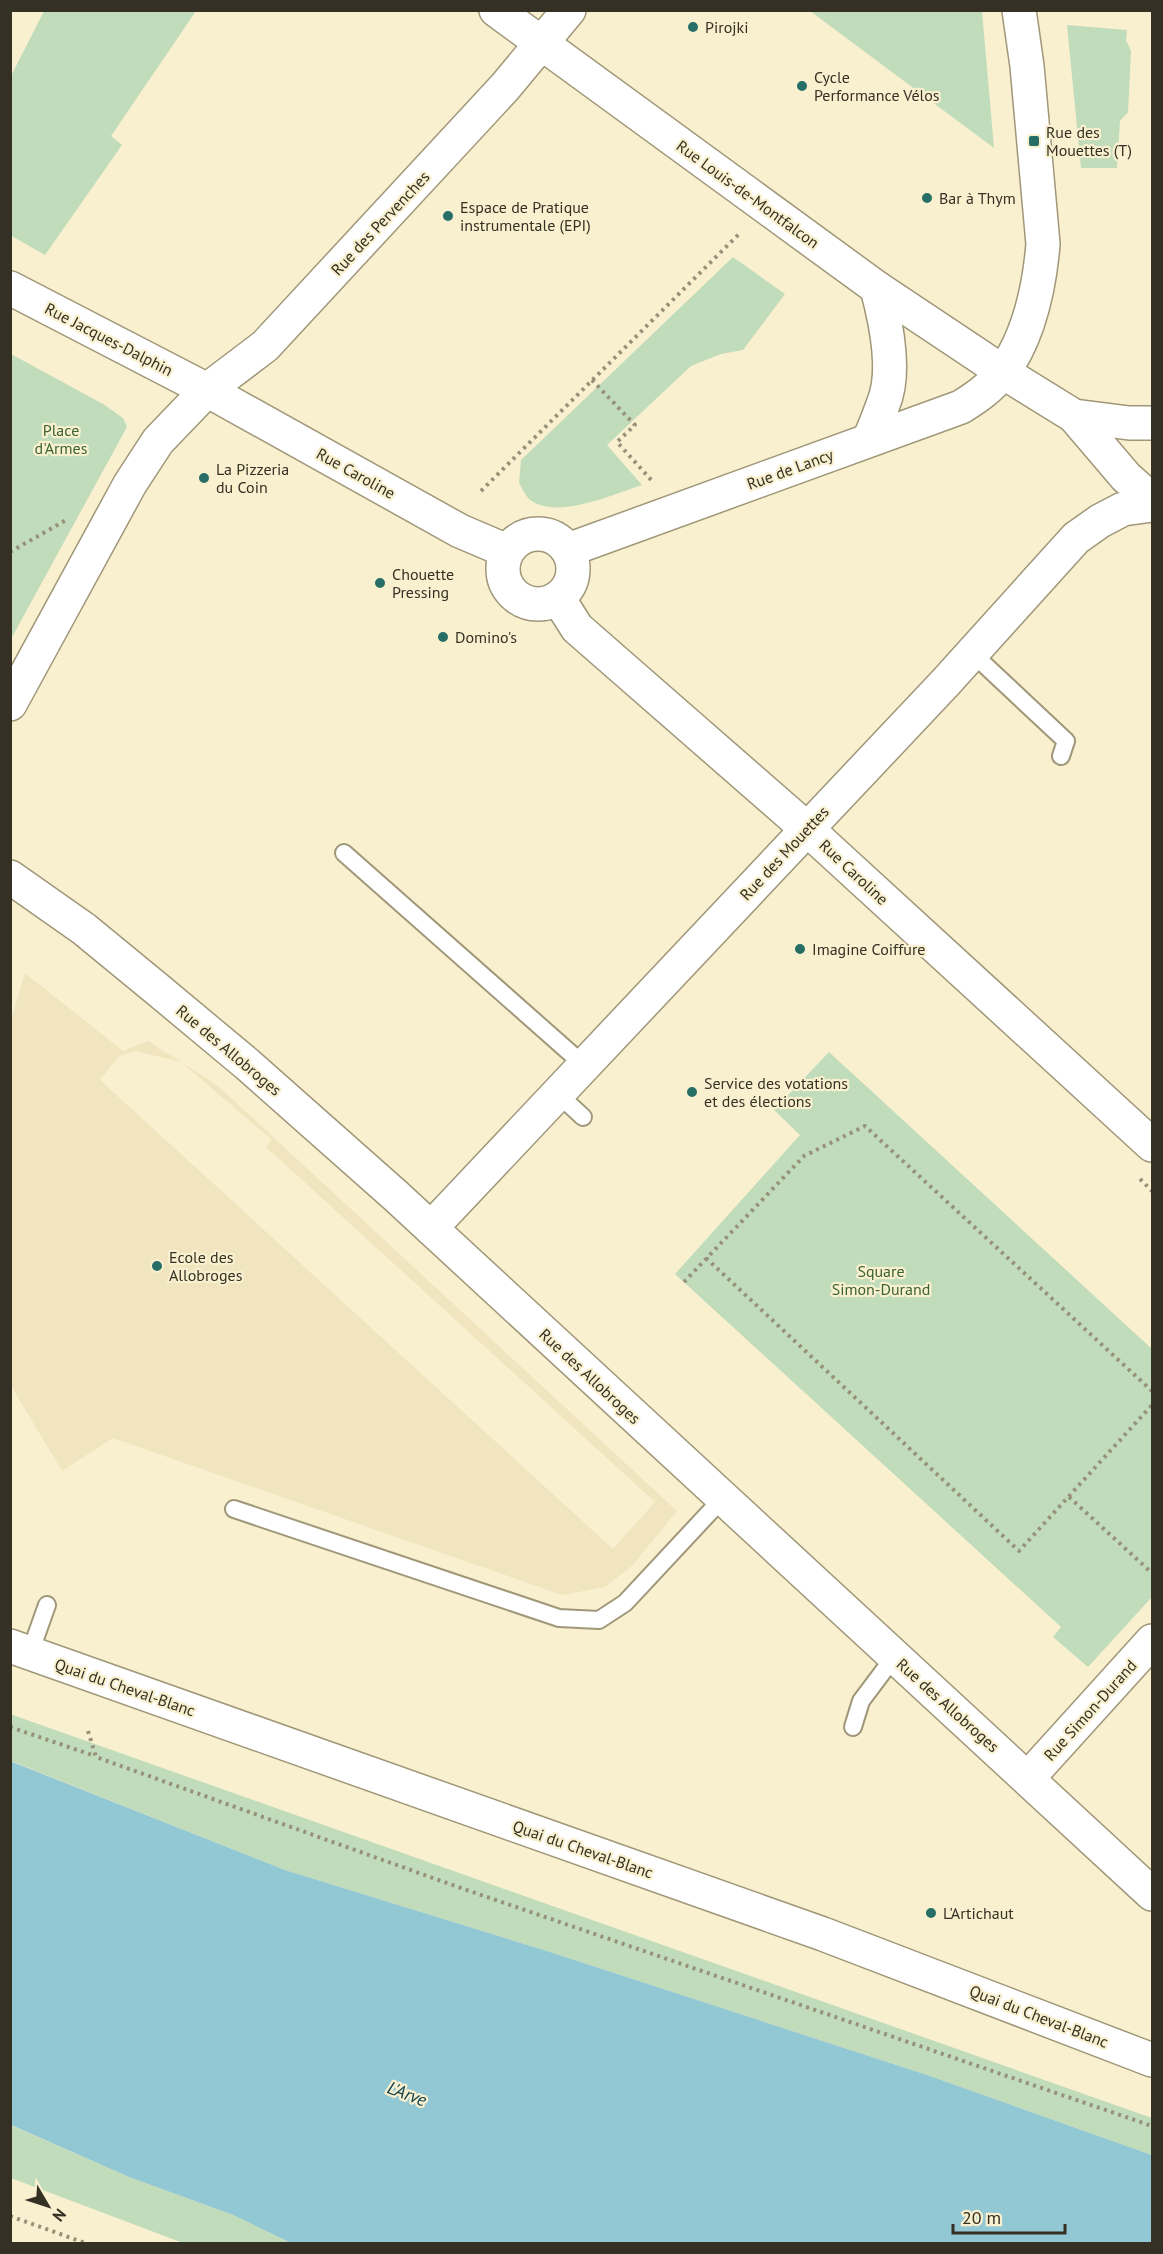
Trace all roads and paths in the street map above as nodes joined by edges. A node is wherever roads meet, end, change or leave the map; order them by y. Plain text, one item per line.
1 (496, 10) edge
2 (570, 10) edge
3 (1019, 10) edge
4 (542, 44) junction
5 (766, 207) junction
6 (10, 288) edge
7 (877, 288) junction
8 (1003, 372) junction
9 (592, 380) junction
10 (207, 390) junction
11 (1074, 416) junction
12 (1152, 423) edge
13 (870, 440) junction
14 (645, 489) dead end
15 (481, 490) dead end
16 (1152, 500) edge
17 (1152, 506) edge
18 (70, 518) dead end
19 (568, 550) junction
20 (507, 551) junction
21 (10, 552) edge
22 (558, 598) junction
23 (972, 653) junction
24 (10, 704) edge
25 (1061, 756) dead end
26 (807, 829) junction
27 (344, 853) dead end
28 (10, 877) edge
29 (585, 1066) junction
30 (558, 1094) junction
31 (583, 1117) dead end
32 (1152, 1145) edge
33 (431, 1228) junction
34 (706, 1258) junction
35 (684, 1282) dead end
36 (1152, 1391) edge
37 (1152, 1405) edge
38 (1069, 1497) junction
39 (722, 1498) junction
40 (234, 1509) dead end
41 (1152, 1574) edge
42 (47, 1605) dead end
43 (1152, 1641) edge
44 (20, 1649) edge
45 (894, 1657) junction
46 (10, 1727) edge
47 (853, 1727) dead end
48 (88, 1731) dead end
49 (96, 1756) junction
50 (1028, 1778) junction
51 (1152, 1894) edge
52 (1152, 2060) edge
53 (1152, 2126) edge
54 (10, 2216) edge
55 (88, 2244) edge

1 - 4 street, Rue Louis-de-Montfalcon
2 - 4 street, Rue des Pervenches
3 - 8 street, Rue de Lancy
4 - 5 street, Rue Louis-de-Montfalcon
4 - 10 street, Rue des Pervenches
5 - 7 street, Rue Louis-de-Montfalcon
5 - 9 path
6 - 10 street, Rue Jacques-Dalphin
7 - 8 street, Rue Louis-de-Montfalcon
7 - 13 street
8 - 11 street, Rue Louis-de-Montfalcon
8 - 13 street, Rue de Lancy
9 - 14 path
9 - 15 path
10 - 20 street, Rue Caroline
10 - 24 street
11 - 12 street
11 - 16 street
13 - 19 street, Rue de Lancy
17 - 23 street, Rue des Mouettes
18 - 21 path
19 - 20 street
19 - 22 street
20 - 22 street
22 - 26 street, Rue Caroline
23 - 25 lane
23 - 26 street, Rue des Mouettes
26 - 29 street, Rue des Mouettes
26 - 32 street, Rue Caroline
27 - 29 lane
28 - 33 street, Rue des Allobroges
29 - 30 street, Rue des Mouettes
30 - 31 lane
30 - 33 street, Rue des Mouettes
33 - 39 street, Rue des Allobroges
34 - 35 path
34 - 36 path
34 - 38 path
37 - 38 path
38 - 41 path
39 - 40 lane
39 - 45 street, Rue des Allobroges
42 - 44 lane
43 - 50 street, Rue Simon-Durand
44 - 52 street, Quai du Cheval-Blanc
45 - 47 lane
45 - 50 street, Rue des Allobroges
46 - 49 path
48 - 49 path
49 - 53 path
50 - 51 street, Rue des Allobroges
54 - 55 path

